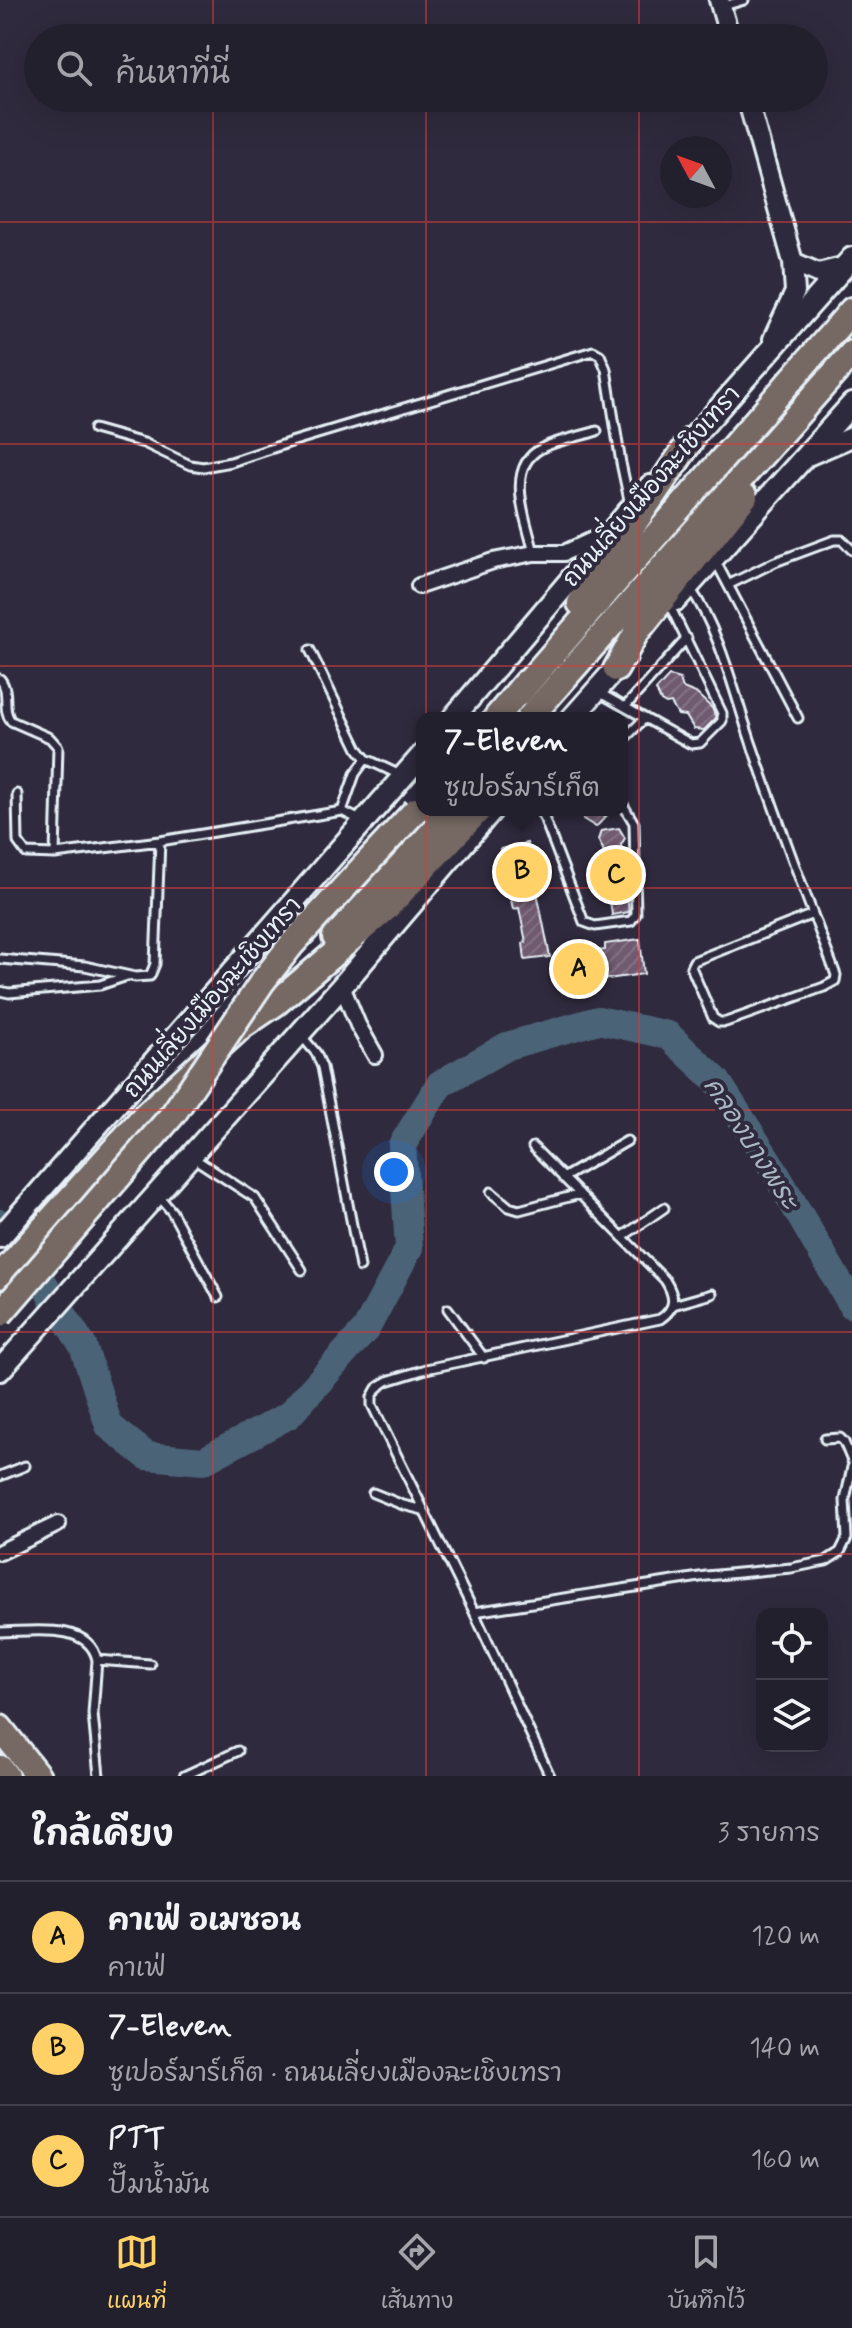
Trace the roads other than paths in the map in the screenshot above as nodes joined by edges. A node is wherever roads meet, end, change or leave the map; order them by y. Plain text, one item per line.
1 (744, 0) edge
2 (720, 4) edge
3 (726, 24) edge
4 (751, 112) edge
5 (793, 262) junction
6 (848, 262) edge
7 (852, 310) edge
8 (852, 353) edge
9 (852, 364) edge
10 (731, 395) junction
11 (852, 404) edge
12 (94, 429) dead end
13 (597, 431) dead end
14 (852, 437) edge
15 (691, 440) junction
16 (801, 459) junction
17 (631, 507) junction
18 (610, 532) junction
19 (852, 550) edge
20 (534, 553) junction
21 (714, 558) junction
22 (728, 585) junction
23 (419, 586) dead end
24 (689, 586) junction
25 (670, 606) junction
26 (687, 638) junction
27 (310, 650) dead end
28 (616, 669) junction
29 (0, 679) edge
30 (596, 691) junction
31 (518, 694) junction
32 (625, 707) junction
33 (458, 712) edge
34 (502, 712) edge
35 (534, 712) edge
36 (577, 712) edge
37 (798, 718) dead end
38 (644, 719) junction
39 (628, 735) edge
40 (366, 759) junction
41 (416, 762) edge
42 (404, 777) junction
43 (17, 794) dead end
44 (416, 810) edge
45 (342, 811) junction
46 (628, 813) edge
47 (442, 816) edge
48 (473, 816) edge
49 (487, 816) edge
50 (544, 816) edge
51 (365, 823) junction
52 (160, 841) junction
53 (55, 854) junction
54 (813, 914) junction
55 (0, 959) edge
56 (129, 975) junction
57 (342, 986) junction
58 (0, 991) edge
59 (276, 1003) junction
60 (299, 1032) junction
61 (375, 1055) dead end
62 (627, 1141) dead end
63 (533, 1147) dead end
64 (190, 1156) junction
65 (563, 1178) junction
66 (491, 1192) dead end
67 (156, 1193) junction
68 (580, 1194) junction
69 (664, 1208) dead end
70 (0, 1237) edge
71 (622, 1237) junction
72 (360, 1267) dead end
73 (302, 1270) dead end
74 (0, 1276) edge
75 (712, 1294) dead end
76 (218, 1297) dead end
77 (673, 1305) junction
78 (448, 1309) dead end
79 (0, 1314) edge
80 (484, 1358) junction
81 (0, 1370) edge
82 (825, 1439) dead end
83 (852, 1464) edge
84 (25, 1466) dead end
85 (0, 1476) edge
86 (373, 1493) dead end
87 (423, 1510) junction
88 (58, 1524) dead end
89 (0, 1552) edge
90 (474, 1612) junction
91 (0, 1632) edge
92 (97, 1660) junction
93 (150, 1664) dead end
94 (0, 1728) edge
95 (238, 1751) dead end
96 (0, 1768) edge
97 (6, 1776) edge
98 (38, 1776) edge
99 (99, 1776) edge
100 (184, 1776) edge
101 (550, 1776) edge

1 - 2 lane
2 - 3 street
4 - 5 street
5 - 6 street
5 - 10 street
6 - 10 main road, ถนนเลี่ยงเมืองฉะเชิงเทรา
7 - 31 highway, ถนนเลี่ยงเมืองฉะเชิงเทรา
8 - 35 highway
9 - 28 highway
10 - 15 main road, ถนนเลี่ยงเมืองฉะเชิงเทรา
11 - 16 main road
12 - 17 lane
13 - 20 lane
14 - 16 street
15 - 17 main road, ถนนเลี่ยงเมืองฉะเชิงเทรา
15 - 31 highway
16 - 21 main road
17 - 18 main road, ถนนเลี่ยงเมืองฉะเชิงเทรา
18 - 20 street
18 - 33 main road, ถนนเลี่ยงเมืองฉะเชิงเทรา
19 - 22 lane
20 - 23 street
21 - 22 lane
21 - 24 main road
22 - 37 lane
24 - 25 main road
24 - 54 lane
25 - 26 lane
25 - 28 main road
26 - 32 lane
26 - 38 lane
27 - 40 lane
28 - 30 main road
29 - 53 lane
30 - 32 lane
30 - 36 main road
31 - 34 highway
32 - 38 lane
38 - 39 lane
40 - 42 lane
40 - 45 lane
41 - 42 main road, ถนนเลี่ยงเมืองฉะเชิงเทรา
42 - 51 main road, ถนนเลี่ยงเมืองฉะเชิงเทรา
43 - 53 lane
44 - 79 highway, bridge
45 - 51 lane
45 - 52 lane
46 - 50 lane
47 - 59 highway
48 - 59 highway
49 - 57 main road
51 - 70 main road, ถนนเลี่ยงเมืองฉะเชิงเทรา
52 - 53 lane
52 - 56 lane
54 - 54 lane
55 - 56 lane
56 - 58 lane
57 - 60 main road
57 - 61 street
59 - 74 highway
60 - 64 main road
60 - 72 lane
62 - 65 lane
63 - 65 lane
64 - 67 main road
64 - 73 lane
65 - 68 lane
66 - 68 lane
67 - 76 lane
67 - 81 main road
68 - 71 lane
69 - 71 lane
71 - 77 lane
75 - 77 lane
77 - 80 lane
78 - 80 lane
80 - 87 lane
82 - 83 lane
83 - 90 lane
84 - 85 lane
86 - 87 lane
87 - 90 lane
88 - 89 street
90 - 101 lane
91 - 92 lane
92 - 93 lane
92 - 99 lane
94 - 98 highway
95 - 100 lane
96 - 97 highway

